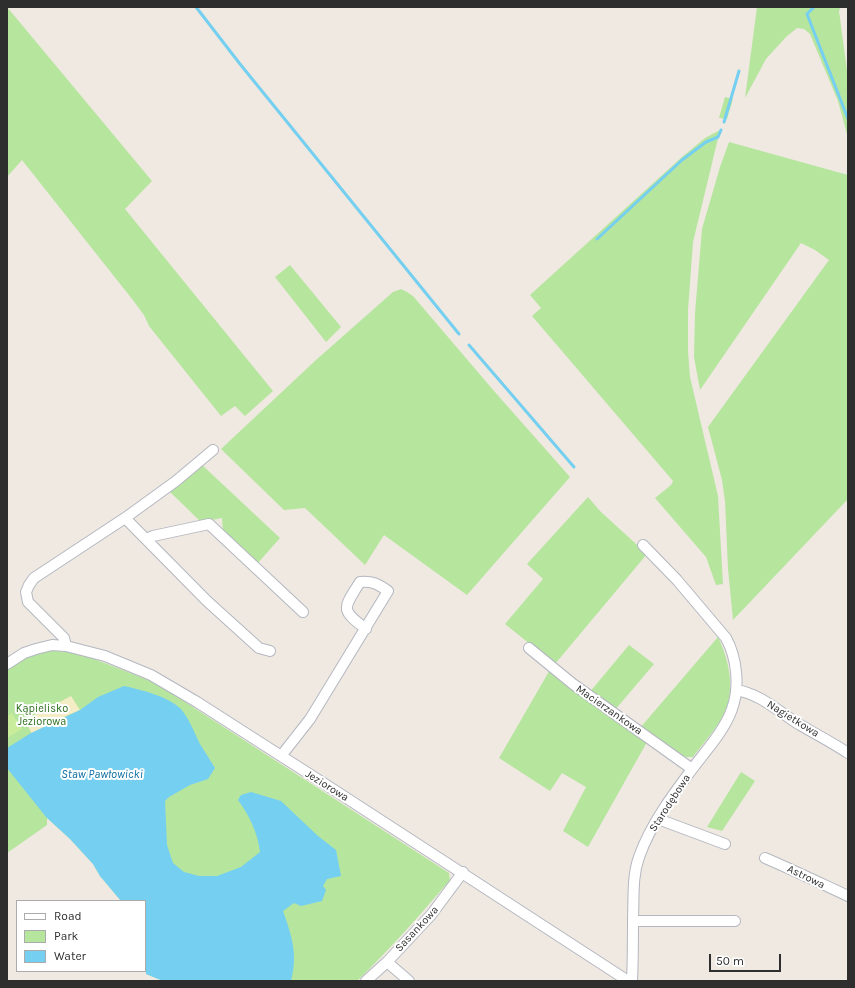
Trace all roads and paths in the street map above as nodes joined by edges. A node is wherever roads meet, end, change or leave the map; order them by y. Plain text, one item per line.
1 (213, 450) dead end
2 (124, 518) junction
3 (146, 539) junction
4 (643, 545) dead end
5 (303, 612) dead end
6 (366, 629) junction
7 (66, 646) junction
8 (529, 648) dead end
9 (270, 651) dead end
10 (7, 664) edge
11 (736, 690) junction
12 (848, 753) edge
13 (281, 756) junction
14 (692, 769) junction
15 (658, 819) junction
16 (725, 844) dead end
17 (765, 858) dead end
18 (463, 872) junction
19 (848, 896) edge
20 (633, 921) junction
21 (735, 921) dead end
22 (386, 962) junction
23 (366, 981) edge
24 (409, 981) edge
25 (632, 981) edge

1 - 2 street
2 - 3 street
2 - 7 street
3 - 5 street
3 - 9 street
4 - 11 street, Starodębowa
6 - 6 street
6 - 13 street
7 - 10 street, Jeziorowa
7 - 13 street, Jeziorowa
8 - 14 street, Macierzankowa
11 - 12 street, Nagietkowa
11 - 14 street, Starodębowa
13 - 18 street, Jeziorowa
14 - 15 street, Starodębowa
15 - 16 street
15 - 20 street, Starodębowa
17 - 19 street, Astrowa
18 - 22 street, Sasankowa
18 - 25 street, Jeziorowa
20 - 21 street
20 - 25 street, Starodębowa
22 - 23 street, Sasankowa
22 - 24 street

